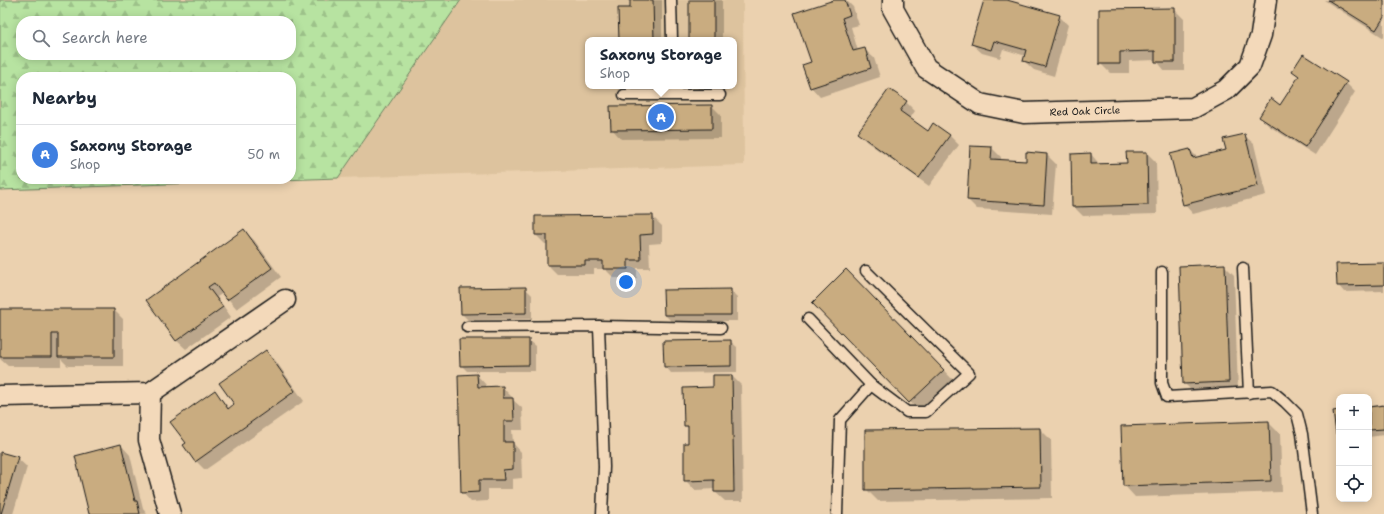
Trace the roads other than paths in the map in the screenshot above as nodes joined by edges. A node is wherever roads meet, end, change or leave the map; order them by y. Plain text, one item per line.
1 (671, 0) edge
2 (893, 0) edge
3 (1266, 0) edge
4 (672, 37) edge
5 (672, 90) edge
6 (624, 94) dead end
7 (720, 95) dead end
8 (1244, 268) dead end
9 (866, 271) dead end
10 (1162, 272) dead end
11 (285, 300) dead end
12 (808, 319) dead end
13 (599, 326) junction
14 (467, 327) dead end
15 (721, 328) dead end
16 (871, 385) junction
17 (150, 393) junction
18 (1249, 393) junction
19 (0, 396) edge
20 (170, 514) edge
21 (602, 514) edge
22 (837, 514) edge
23 (1312, 514) edge

1 - 4 lane
2 - 3 street, Red Oak Circle
5 - 6 lane
5 - 7 lane
8 - 18 lane
9 - 16 lane
10 - 18 lane
11 - 17 street
12 - 16 lane
13 - 14 lane
13 - 15 lane
13 - 21 lane
16 - 22 lane
17 - 19 street
17 - 20 street
18 - 23 lane

